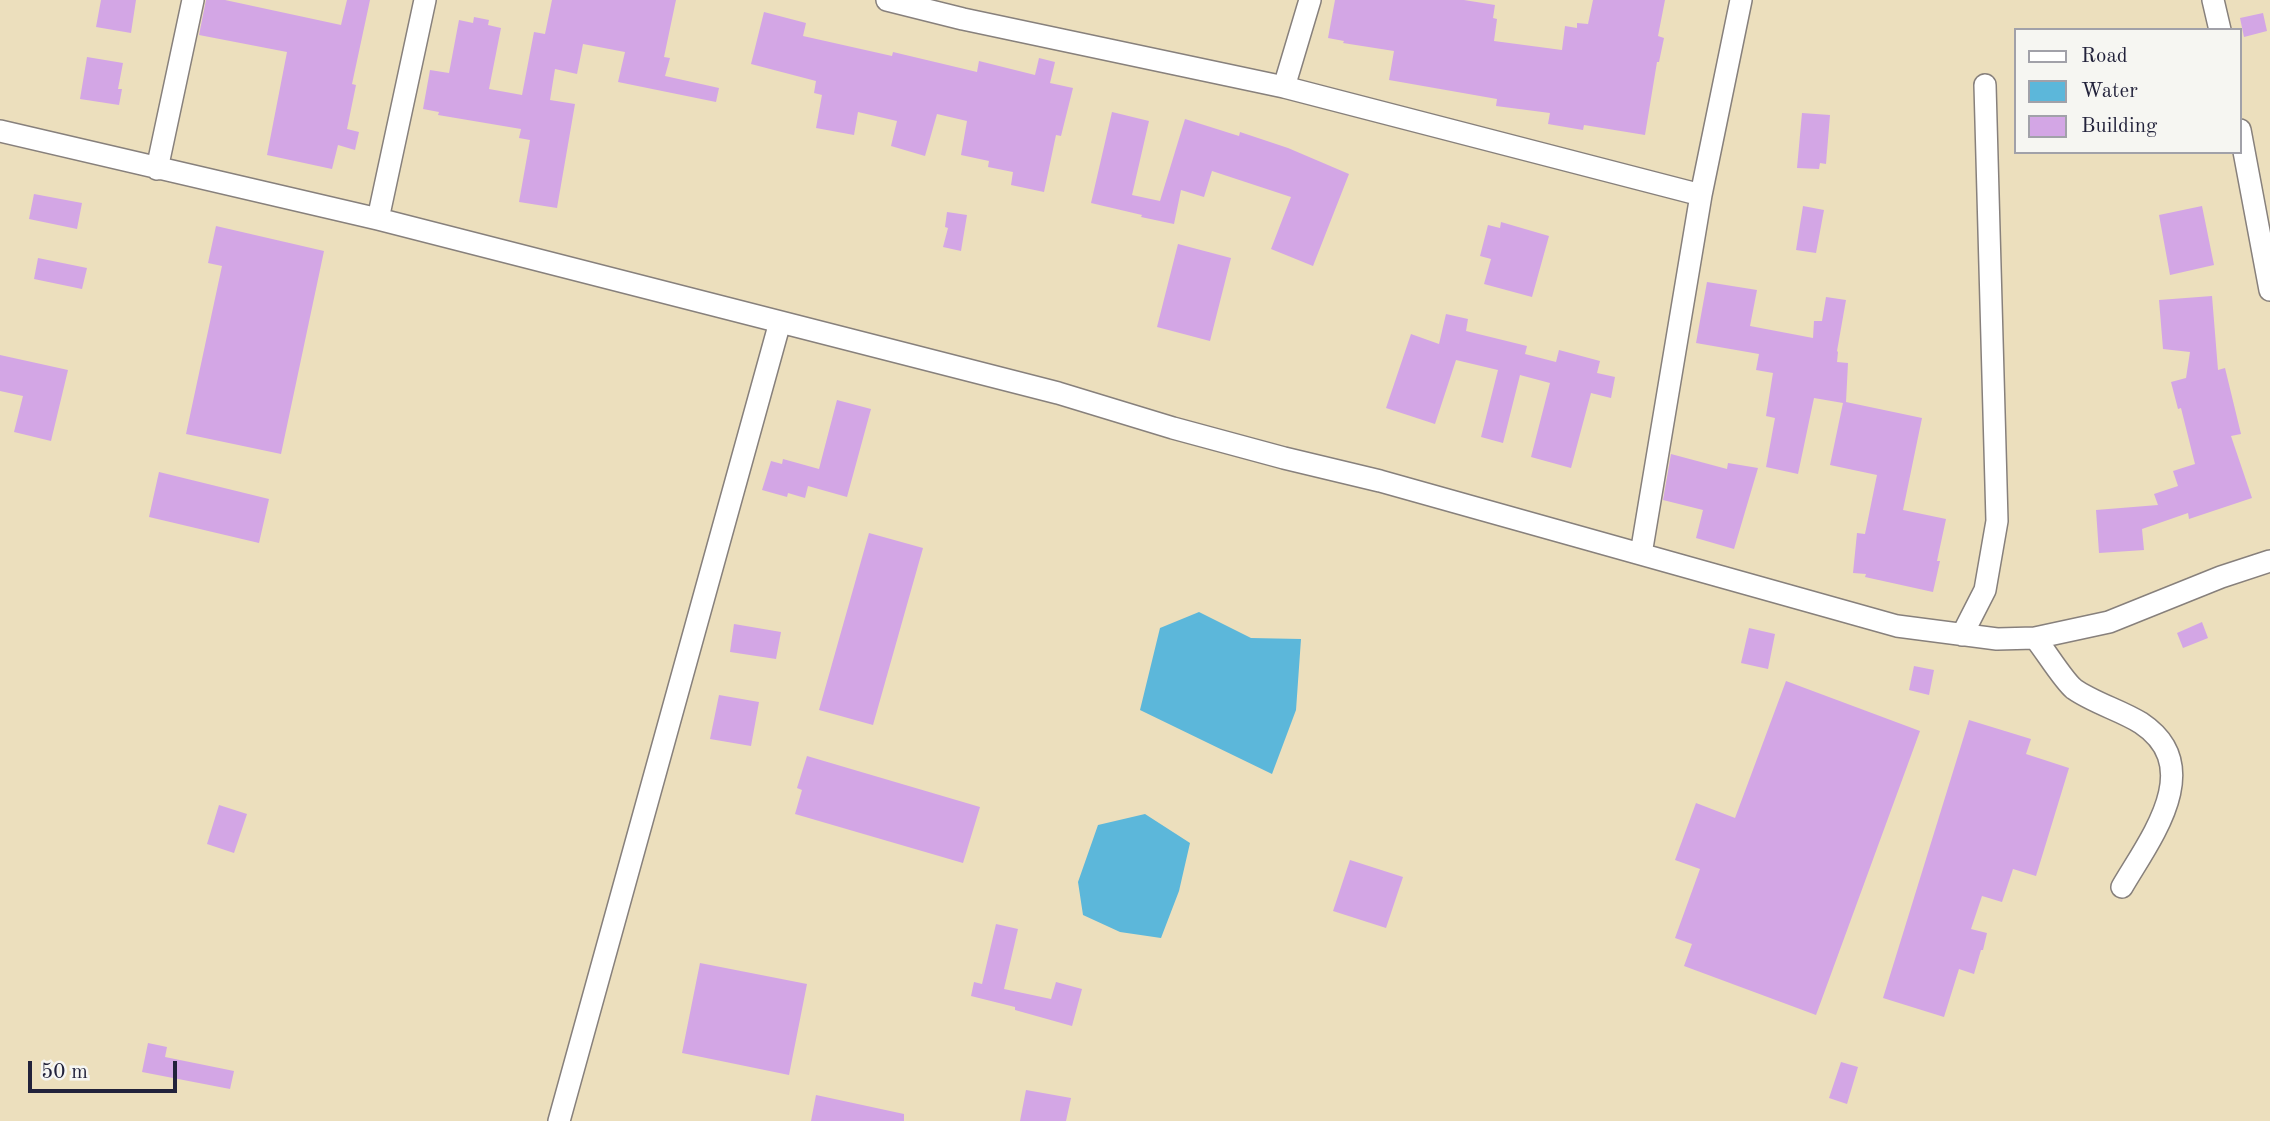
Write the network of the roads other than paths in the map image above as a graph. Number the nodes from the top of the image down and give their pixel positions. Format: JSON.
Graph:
{"nodes":[{"id":1,"x":193,"y":0,"type":"edge"},
{"id":2,"x":425,"y":0,"type":"edge"},
{"id":3,"x":887,"y":0,"type":"edge"},
{"id":4,"x":1310,"y":0,"type":"edge"},
{"id":5,"x":1741,"y":0,"type":"edge"},
{"id":6,"x":2213,"y":0,"type":"edge"},
{"id":7,"x":965,"y":10,"type":"edge"},
{"id":8,"x":2220,"y":28,"type":"edge"},
{"id":9,"x":1985,"y":85,"type":"dead end"},
{"id":10,"x":1284,"y":87,"type":"junction"},
{"id":11,"x":0,"y":131,"type":"edge"},
{"id":12,"x":2242,"y":141,"type":"edge"},
{"id":13,"x":157,"y":169,"type":"junction"},
{"id":14,"x":1701,"y":195,"type":"junction"},
{"id":15,"x":378,"y":219,"type":"junction"},
{"id":16,"x":2270,"y":290,"type":"edge"},
{"id":17,"x":780,"y":322,"type":"junction"},
{"id":18,"x":1641,"y":554,"type":"junction"},
{"id":19,"x":2270,"y":561,"type":"edge"},
{"id":20,"x":1962,"y":635,"type":"junction"},
{"id":21,"x":2035,"y":638,"type":"junction"},
{"id":22,"x":2122,"y":887,"type":"dead end"},
{"id":23,"x":559,"y":1121,"type":"edge"}],
"edges":[{"from":1,"to":13,"type":"street"},
{"from":2,"to":15,"type":"street"},
{"from":3,"to":7,"type":"street"},
{"from":4,"to":10,"type":"street"},
{"from":5,"to":14,"type":"street"},
{"from":6,"to":8,"type":"street"},
{"from":7,"to":10,"type":"street"},
{"from":9,"to":20,"type":"street"},
{"from":10,"to":14,"type":"street"},
{"from":11,"to":13,"type":"street"},
{"from":12,"to":16,"type":"street"},
{"from":13,"to":15,"type":"street"},
{"from":14,"to":18,"type":"street"},
{"from":15,"to":17,"type":"street"},
{"from":17,"to":18,"type":"street"},
{"from":17,"to":23,"type":"street"},
{"from":18,"to":20,"type":"street"},
{"from":19,"to":21,"type":"street"},
{"from":20,"to":21,"type":"street"},
{"from":21,"to":22,"type":"street"}]}
